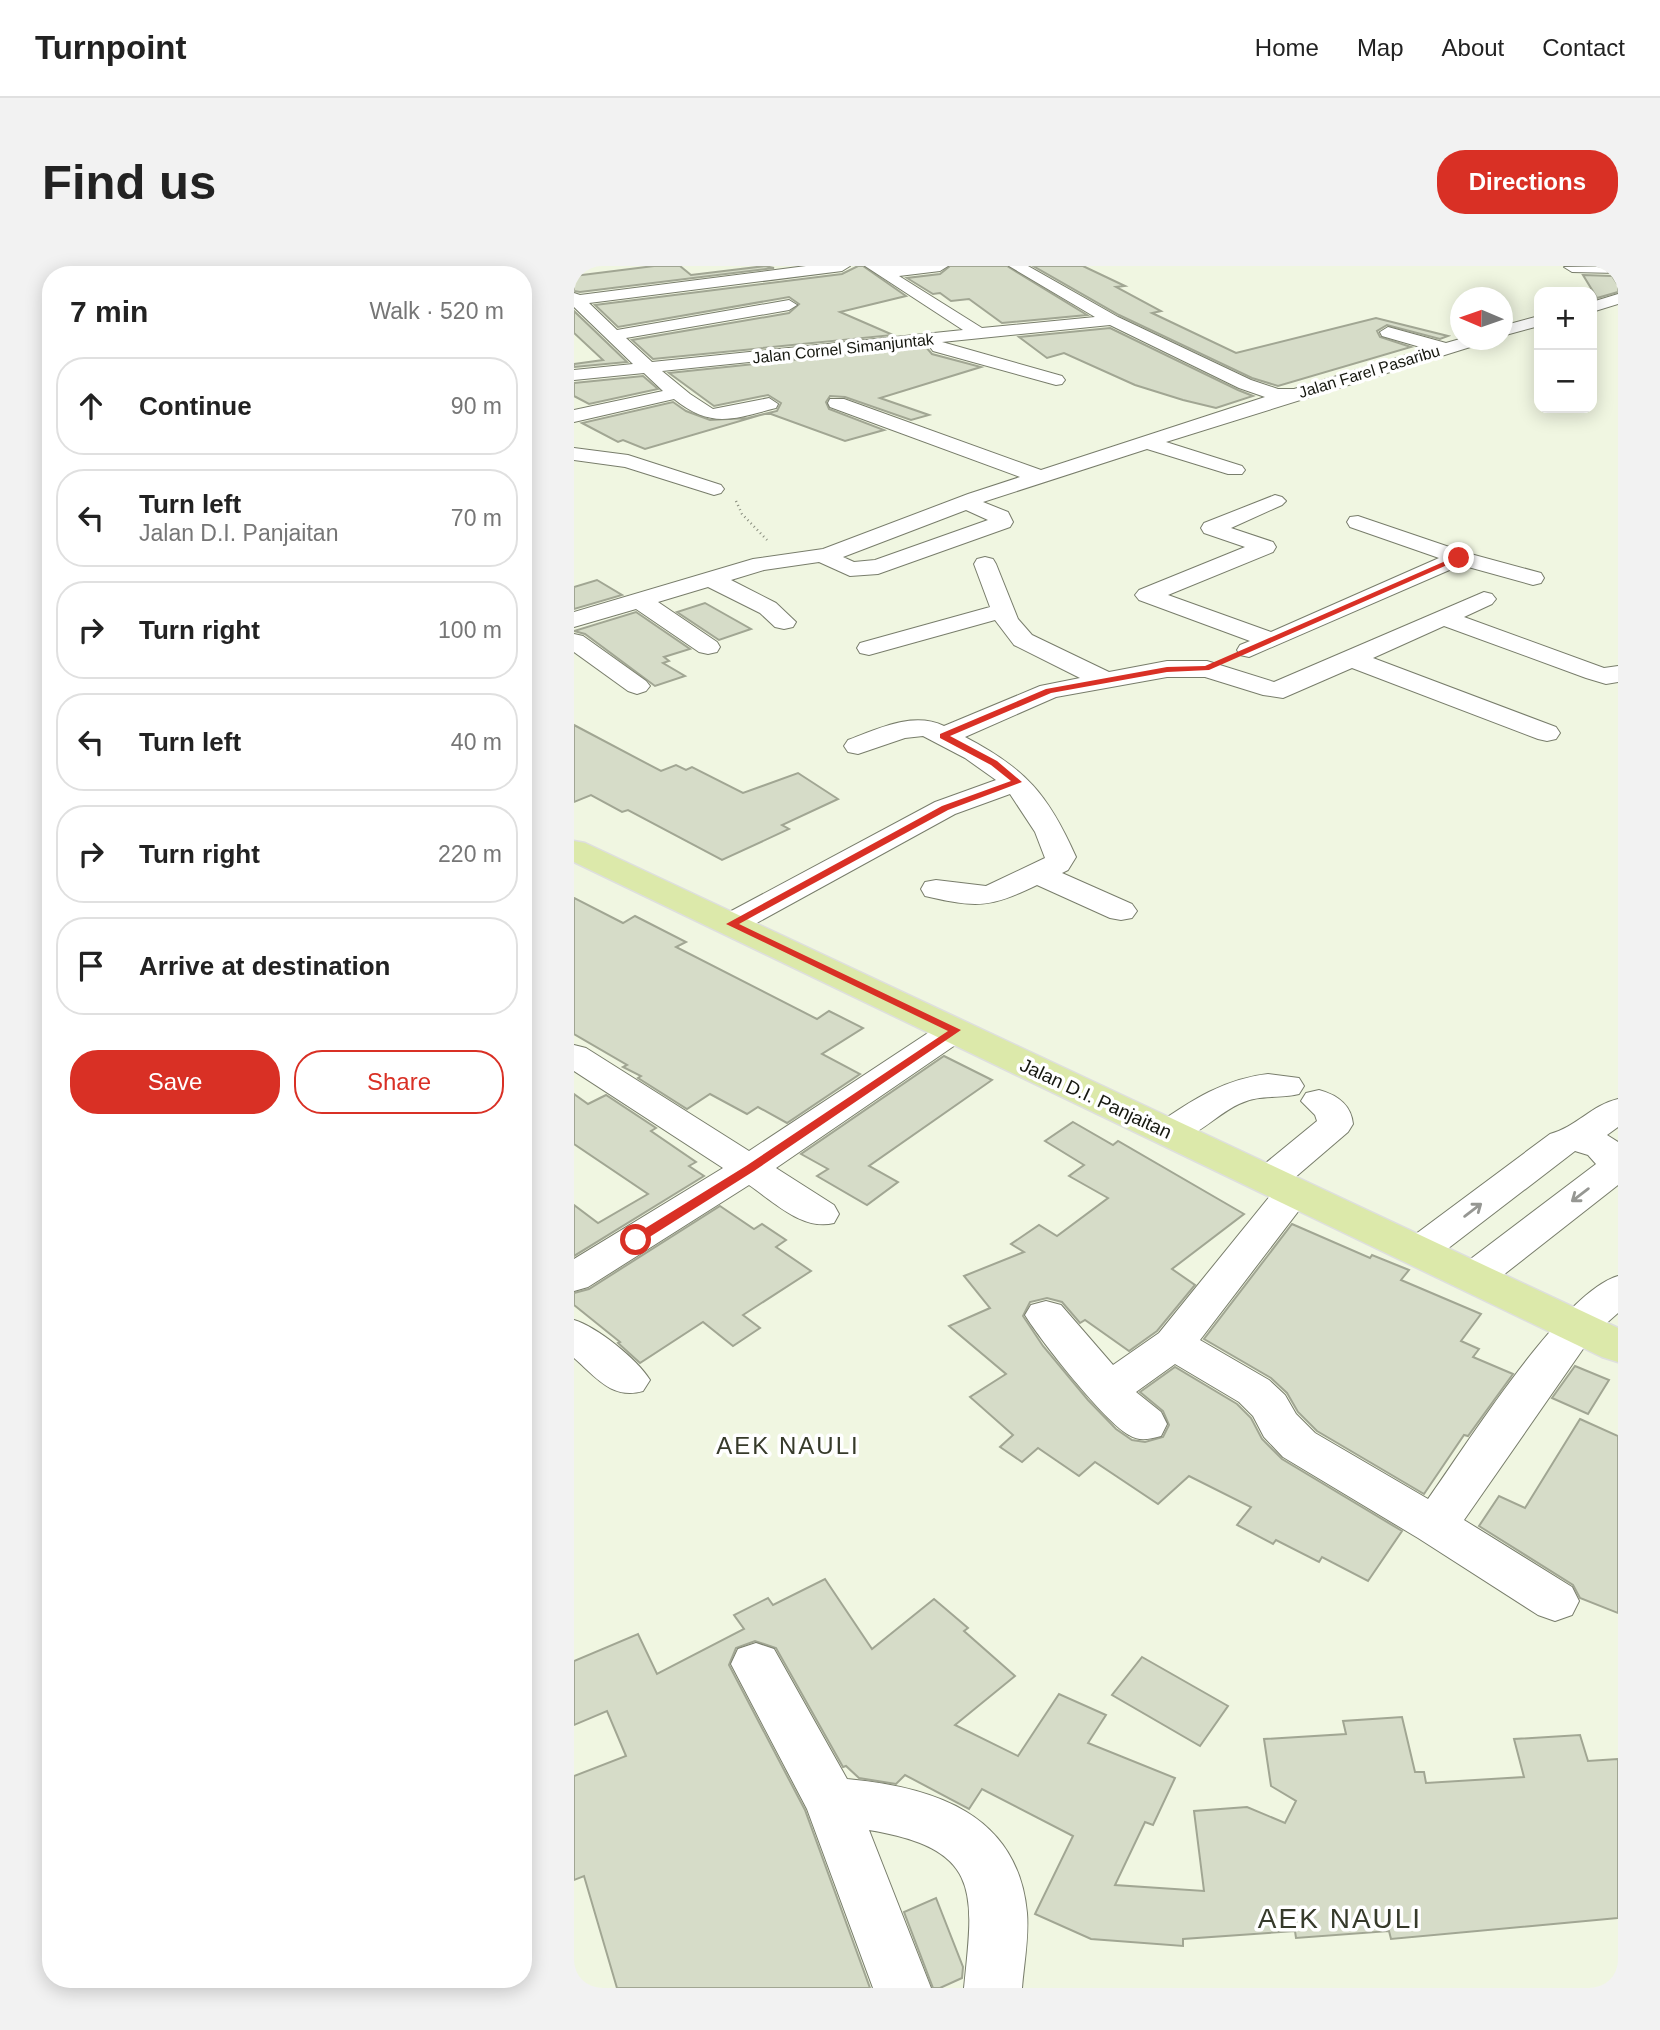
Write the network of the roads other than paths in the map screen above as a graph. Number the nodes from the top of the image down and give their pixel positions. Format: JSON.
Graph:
{"nodes":[{"id":1,"x":842,"y":266,"type":"edge"},
{"id":2,"x":940,"y":266,"type":"edge"},
{"id":3,"x":1017,"y":266,"type":"edge"},
{"id":4,"x":1572,"y":267,"type":"edge"},
{"id":5,"x":1618,"y":268,"type":"edge"},
{"id":6,"x":878,"y":269,"type":"edge"},
{"id":7,"x":575,"y":299,"type":"edge"},
{"id":8,"x":1618,"y":299,"type":"edge"},
{"id":9,"x":789,"y":305,"type":"dead end"},
{"id":10,"x":1597,"y":305,"type":"edge"},
{"id":11,"x":1112,"y":320,"type":"junction"},
{"id":12,"x":1534,"y":322,"type":"edge"},
{"id":13,"x":1513,"y":328,"type":"edge"},
{"id":14,"x":1388,"y":332,"type":"dead end"},
{"id":15,"x":979,"y":334,"type":"junction"},
{"id":16,"x":616,"y":335,"type":"junction"},
{"id":17,"x":914,"y":340,"type":"junction"},
{"id":18,"x":1450,"y":346,"type":"edge"},
{"id":19,"x":1444,"y":348,"type":"junction"},
{"id":20,"x":649,"y":368,"type":"junction"},
{"id":21,"x":574,"y":375,"type":"edge"},
{"id":22,"x":1056,"y":380,"type":"dead end"},
{"id":23,"x":677,"y":393,"type":"junction"},
{"id":24,"x":1291,"y":395,"type":"junction"},
{"id":25,"x":837,"y":403,"type":"dead end"},
{"id":26,"x":769,"y":404,"type":"dead end"},
{"id":27,"x":574,"y":416,"type":"edge"},
{"id":28,"x":946,"y":442,"type":"junction"},
{"id":29,"x":1146,"y":442,"type":"junction"},
{"id":30,"x":908,"y":449,"type":"dead end"},
{"id":31,"x":574,"y":454,"type":"edge"},
{"id":32,"x":1235,"y":470,"type":"dead end"},
{"id":33,"x":1038,"y":476,"type":"junction"},
{"id":34,"x":714,"y":489,"type":"road end"},
{"id":35,"x":1275,"y":501,"type":"dead end"},
{"id":36,"x":969,"y":502,"type":"junction"},
{"id":37,"x":1358,"y":522,"type":"dead end"},
{"id":38,"x":824,"y":556,"type":"junction"},
{"id":39,"x":1459,"y":558,"type":"junction"},
{"id":40,"x":985,"y":564,"type":"dead end"},
{"id":41,"x":1533,"y":578,"type":"dead end"},
{"id":42,"x":710,"y":579,"type":"junction"},
{"id":43,"x":1484,"y":599,"type":"dead end"},
{"id":44,"x":638,"y":600,"type":"junction"},
{"id":45,"x":1002,"y":611,"type":"junction"},
{"id":46,"x":1443,"y":618,"type":"junction"},
{"id":47,"x":574,"y":620,"type":"edge"},
{"id":48,"x":784,"y":622,"type":"dead end"},
{"id":49,"x":1271,"y":640,"type":"junction"},
{"id":50,"x":574,"y":642,"type":"edge"},
{"id":51,"x":708,"y":647,"type":"dead end"},
{"id":52,"x":869,"y":648,"type":"dead end"},
{"id":53,"x":1352,"y":659,"type":"junction"},
{"id":54,"x":1207,"y":669,"type":"junction"},
{"id":55,"x":1618,"y":674,"type":"edge"},
{"id":56,"x":1103,"y":679,"type":"junction"},
{"id":57,"x":637,"y":686,"type":"dead end"},
{"id":58,"x":1547,"y":733,"type":"dead end"},
{"id":59,"x":943,"y":736,"type":"junction"},
{"id":60,"x":858,"y":746,"type":"dead end"},
{"id":61,"x":1017,"y":782,"type":"junction"},
{"id":62,"x":580,"y":859,"type":"edge"},
{"id":63,"x":1038,"y":874,"type":"junction"},
{"id":64,"x":936,"y":889,"type":"dead end"},
{"id":65,"x":1121,"y":911,"type":"dead end"},
{"id":66,"x":731,"y":924,"type":"junction"},
{"id":67,"x":955,"y":1030,"type":"junction"},
{"id":68,"x":574,"y":1055,"type":"edge"},
{"id":69,"x":1286,"y":1086,"type":"dead end"},
{"id":70,"x":1320,"y":1101,"type":"dead end"},
{"id":71,"x":1618,"y":1110,"type":"edge"},
{"id":72,"x":1170,"y":1133,"type":"junction"},
{"id":73,"x":1579,"y":1138,"type":"junction"},
{"id":74,"x":750,"y":1168,"type":"junction"},
{"id":75,"x":1282,"y":1186,"type":"junction"},
{"id":76,"x":820,"y":1214,"type":"dead end"},
{"id":77,"x":1419,"y":1251,"type":"junction"},
{"id":78,"x":1474,"y":1277,"type":"junction"},
{"id":79,"x":574,"y":1278,"type":"edge"},
{"id":80,"x":1618,"y":1290,"type":"edge"},
{"id":81,"x":1046,"y":1315,"type":"dead end"},
{"id":82,"x":1577,"y":1326,"type":"junction"},
{"id":83,"x":574,"y":1335,"type":"edge"},
{"id":84,"x":1174,"y":1344,"type":"junction"},
{"id":85,"x":1618,"y":1346,"type":"edge"},
{"id":86,"x":628,"y":1380,"type":"dead end"},
{"id":87,"x":1108,"y":1390,"type":"junction"},
{"id":88,"x":1145,"y":1424,"type":"dead end"},
{"id":89,"x":1435,"y":1525,"type":"junction"},
{"id":90,"x":1555,"y":1601,"type":"dead end"},
{"id":91,"x":756,"y":1664,"type":"dead end"},
{"id":92,"x":831,"y":1802,"type":"junction"},
{"id":93,"x":902,"y":1988,"type":"edge"},
{"id":94,"x":993,"y":1988,"type":"edge"}],
"edges":[{"from":1,"to":7,"type":"street"},
{"from":2,"to":6,"type":"street"},
{"from":3,"to":11,"type":"street","name":"Jalan Farel Pasaribu"},
{"from":4,"to":5,"type":"street"},
{"from":6,"to":15,"type":"street"},
{"from":7,"to":16,"type":"street"},
{"from":8,"to":10,"type":"street"},
{"from":9,"to":16,"type":"street"},
{"from":11,"to":15,"type":"street","name":"Jalan Cornel Simanjuntak"},
{"from":11,"to":24,"type":"street","name":"Jalan Farel Pasaribu"},
{"from":12,"to":13,"type":"street"},
{"from":14,"to":19,"type":"street"},
{"from":15,"to":17,"type":"street","name":"Jalan Cornel Simanjuntak"},
{"from":16,"to":20,"type":"street"},
{"from":17,"to":20,"type":"street","name":"Jalan Cornel Simanjuntak"},
{"from":17,"to":22,"type":"street"},
{"from":18,"to":19,"type":"street","name":"Jalan Farel Pasaribu"},
{"from":19,"to":24,"type":"street","name":"Jalan Farel Pasaribu"},
{"from":20,"to":21,"type":"street","name":"Jalan Cornel Simanjuntak"},
{"from":20,"to":23,"type":"street"},
{"from":23,"to":26,"type":"street"},
{"from":23,"to":27,"type":"street"},
{"from":24,"to":29,"type":"street"},
{"from":25,"to":28,"type":"street"},
{"from":28,"to":30,"type":"street"},
{"from":28,"to":33,"type":"street"},
{"from":29,"to":32,"type":"street"},
{"from":29,"to":33,"type":"street"},
{"from":31,"to":34,"type":"street"},
{"from":33,"to":36,"type":"street"},
{"from":35,"to":49,"type":"street"},
{"from":36,"to":38,"type":"street"},
{"from":36,"to":38,"type":"street"},
{"from":37,"to":39,"type":"street"},
{"from":38,"to":42,"type":"street"},
{"from":39,"to":41,"type":"street"},
{"from":39,"to":49,"type":"street"},
{"from":40,"to":45,"type":"street"},
{"from":42,"to":44,"type":"street"},
{"from":42,"to":48,"type":"street"},
{"from":43,"to":46,"type":"street"},
{"from":44,"to":47,"type":"street"},
{"from":44,"to":51,"type":"street"},
{"from":45,"to":52,"type":"street"},
{"from":45,"to":56,"type":"street"},
{"from":46,"to":53,"type":"street"},
{"from":46,"to":55,"type":"street"},
{"from":49,"to":54,"type":"street"},
{"from":50,"to":57,"type":"street"},
{"from":53,"to":54,"type":"street"},
{"from":53,"to":58,"type":"street"},
{"from":54,"to":56,"type":"street"},
{"from":56,"to":59,"type":"street"},
{"from":59,"to":60,"type":"street"},
{"from":59,"to":61,"type":"street"},
{"from":61,"to":63,"type":"street"},
{"from":61,"to":66,"type":"street"},
{"from":62,"to":66,"type":"main road","name":"Jalan D.I. Panjaitan"},
{"from":63,"to":64,"type":"street"},
{"from":63,"to":65,"type":"street"},
{"from":66,"to":67,"type":"main road","name":"Jalan D.I. Panjaitan"},
{"from":67,"to":72,"type":"main road","name":"Jalan D.I. Panjaitan"},
{"from":67,"to":74,"type":"street"},
{"from":68,"to":74,"type":"street"},
{"from":69,"to":72,"type":"street"},
{"from":70,"to":75,"type":"street"},
{"from":71,"to":73,"type":"street"},
{"from":72,"to":75,"type":"main road","name":"Jalan D.I. Panjaitan"},
{"from":77,"to":73,"type":"street","one_way":true},
{"from":73,"to":78,"type":"street","one_way":true},
{"from":74,"to":76,"type":"street"},
{"from":74,"to":79,"type":"street"},
{"from":75,"to":77,"type":"main road","name":"Jalan D.I. Panjaitan"},
{"from":75,"to":84,"type":"street"},
{"from":77,"to":78,"type":"main road","name":"Jalan D.I. Panjaitan"},
{"from":78,"to":82,"type":"main road","name":"Jalan D.I. Panjaitan"},
{"from":80,"to":82,"type":"street"},
{"from":81,"to":87,"type":"street"},
{"from":82,"to":85,"type":"main road","name":"Jalan D.I. Panjaitan"},
{"from":82,"to":89,"type":"street"},
{"from":83,"to":86,"type":"street"},
{"from":84,"to":87,"type":"street"},
{"from":84,"to":89,"type":"street"},
{"from":87,"to":88,"type":"street"},
{"from":89,"to":90,"type":"street"},
{"from":91,"to":92,"type":"street"},
{"from":92,"to":93,"type":"street"},
{"from":92,"to":94,"type":"street"}]}
